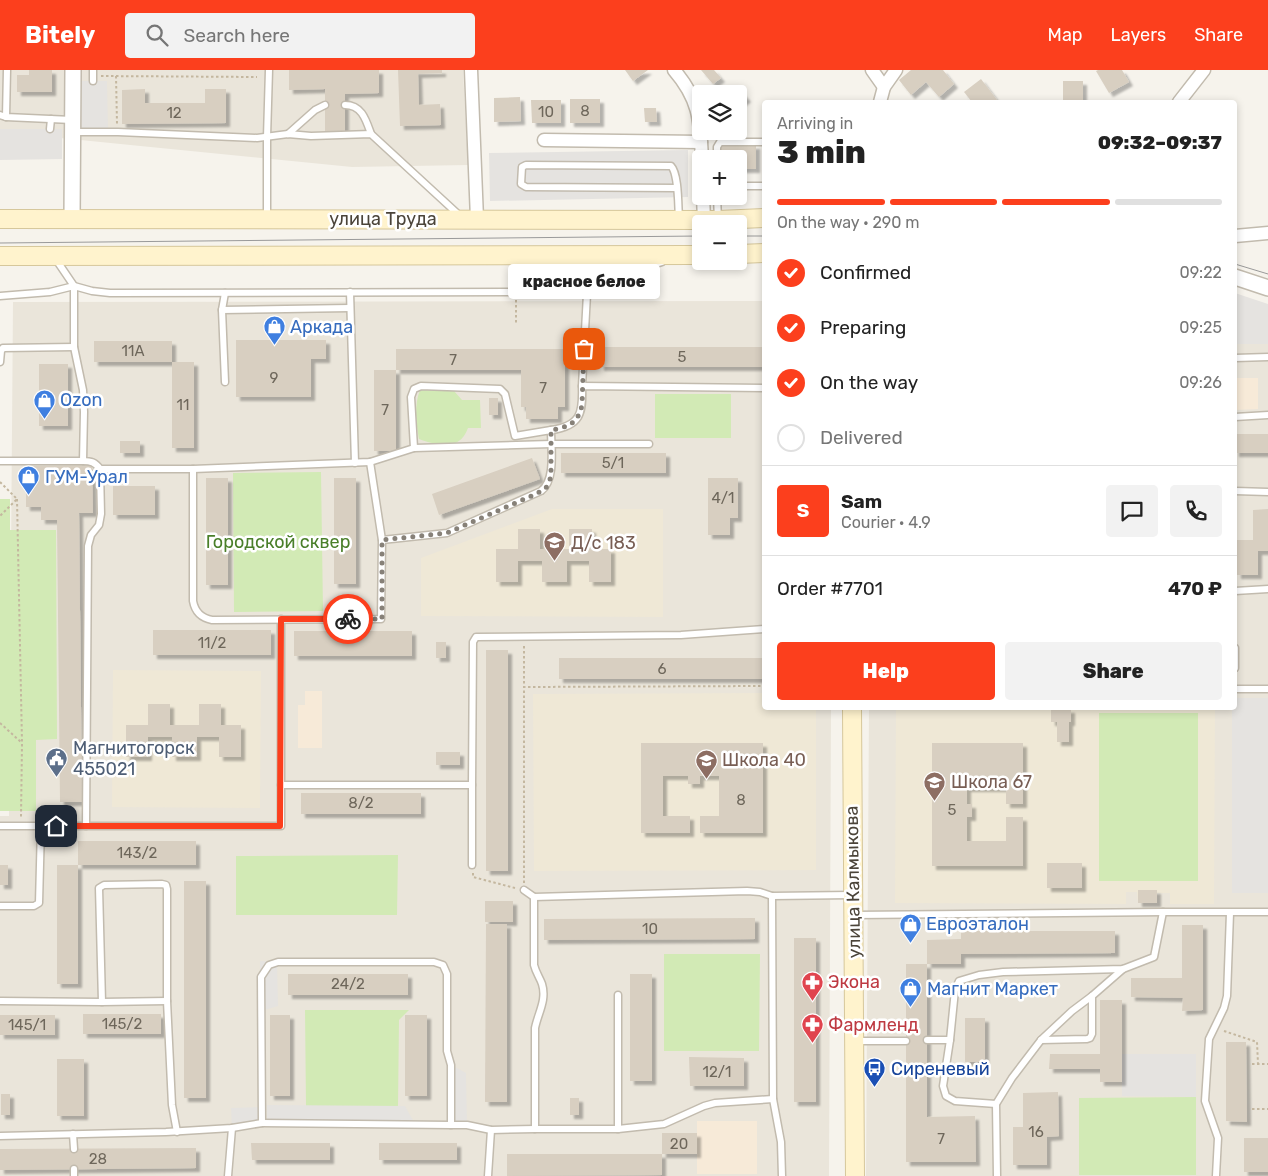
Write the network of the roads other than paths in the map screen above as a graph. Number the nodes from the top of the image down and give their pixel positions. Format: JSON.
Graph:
{"nodes":[{"id":1,"x":7,"y":70,"type":"edge"},
{"id":2,"x":73,"y":70,"type":"edge"},
{"id":3,"x":269,"y":70,"type":"edge"},
{"id":4,"x":471,"y":70,"type":"edge"},
{"id":5,"x":674,"y":70,"type":"edge"},
{"id":6,"x":872,"y":70,"type":"edge"},
{"id":7,"x":896,"y":70,"type":"edge"},
{"id":8,"x":1204,"y":70,"type":"edge"},
{"id":9,"x":884,"y":87,"type":"junction"},
{"id":10,"x":881,"y":100,"type":"edge"},
{"id":11,"x":1181,"y":100,"type":"edge"},
{"id":12,"x":325,"y":105,"type":"dead end"},
{"id":13,"x":345,"y":105,"type":"dead end"},
{"id":14,"x":3,"y":116,"type":"edge"},
{"id":15,"x":51,"y":119,"type":"junction"},
{"id":16,"x":72,"y":126,"type":"junction"},
{"id":17,"x":50,"y":129,"type":"dead end"},
{"id":18,"x":288,"y":134,"type":"junction"},
{"id":19,"x":370,"y":134,"type":"junction"},
{"id":20,"x":267,"y":137,"type":"junction"},
{"id":21,"x":544,"y":140,"type":"dead end"},
{"id":22,"x":701,"y":142,"type":"junction"},
{"id":23,"x":762,"y":142,"type":"edge"},
{"id":24,"x":701,"y":150,"type":"edge"},
{"id":25,"x":717,"y":150,"type":"edge"},
{"id":26,"x":747,"y":186,"type":"edge"},
{"id":27,"x":762,"y":186,"type":"edge"},
{"id":28,"x":676,"y":188,"type":"junction"},
{"id":29,"x":72,"y":218,"type":"junction"},
{"id":30,"x":762,"y":218,"type":"edge"},
{"id":31,"x":0,"y":219,"type":"edge"},
{"id":32,"x":267,"y":219,"type":"junction"},
{"id":33,"x":470,"y":219,"type":"junction"},
{"id":34,"x":747,"y":219,"type":"edge"},
{"id":35,"x":679,"y":220,"type":"junction"},
{"id":36,"x":692,"y":220,"type":"edge"},
{"id":37,"x":1268,"y":233,"type":"edge"},
{"id":38,"x":1237,"y":236,"type":"edge"},
{"id":39,"x":762,"y":253,"type":"edge"},
{"id":40,"x":747,"y":254,"type":"edge"},
{"id":41,"x":53,"y":255,"type":"junction"},
{"id":42,"x":679,"y":255,"type":"junction"},
{"id":43,"x":692,"y":255,"type":"edge"},
{"id":44,"x":0,"y":256,"type":"edge"},
{"id":45,"x":1237,"y":278,"type":"edge"},
{"id":46,"x":74,"y":286,"type":"junction"},
{"id":47,"x":1268,"y":288,"type":"edge"},
{"id":48,"x":350,"y":292,"type":"junction"},
{"id":49,"x":225,"y":293,"type":"junction"},
{"id":50,"x":586,"y":294,"type":"junction"},
{"id":51,"x":0,"y":296,"type":"edge"},
{"id":52,"x":350,"y":308,"type":"junction"},
{"id":53,"x":222,"y":310,"type":"junction"},
{"id":54,"x":74,"y":347,"type":"junction"},
{"id":55,"x":1268,"y":357,"type":"edge"},
{"id":56,"x":1237,"y":358,"type":"edge"},
{"id":57,"x":0,"y":362,"type":"edge"},
{"id":58,"x":226,"y":382,"type":"dead end"},
{"id":59,"x":582,"y":386,"type":"junction"},
{"id":60,"x":762,"y":388,"type":"edge"},
{"id":61,"x":1268,"y":415,"type":"edge"},
{"id":62,"x":1237,"y":417,"type":"edge"},
{"id":63,"x":551,"y":430,"type":"junction"},
{"id":64,"x":515,"y":436,"type":"junction"},
{"id":65,"x":551,"y":444,"type":"junction"},
{"id":66,"x":649,"y":444,"type":"dead end"},
{"id":67,"x":498,"y":445,"type":"junction"},
{"id":68,"x":414,"y":448,"type":"junction"},
{"id":69,"x":0,"y":461,"type":"edge"},
{"id":70,"x":83,"y":461,"type":"junction"},
{"id":71,"x":370,"y":462,"type":"junction"},
{"id":72,"x":355,"y":463,"type":"junction"},
{"id":73,"x":100,"y":469,"type":"junction"},
{"id":74,"x":192,"y":469,"type":"junction"},
{"id":75,"x":1237,"y":491,"type":"edge"},
{"id":76,"x":1268,"y":492,"type":"edge"},
{"id":77,"x":382,"y":540,"type":"junction"},
{"id":78,"x":1268,"y":589,"type":"edge"},
{"id":79,"x":1237,"y":591,"type":"edge"},
{"id":80,"x":281,"y":619,"type":"junction"},
{"id":81,"x":762,"y":629,"type":"edge"},
{"id":82,"x":1237,"y":689,"type":"edge"},
{"id":83,"x":1268,"y":689,"type":"edge"},
{"id":84,"x":852,"y":710,"type":"edge"},
{"id":85,"x":280,"y":785,"type":"junction"},
{"id":86,"x":472,"y":785,"type":"junction"},
{"id":87,"x":0,"y":826,"type":"edge"},
{"id":88,"x":41,"y":826,"type":"junction"},
{"id":89,"x":86,"y":826,"type":"junction"},
{"id":90,"x":472,"y":865,"type":"road end"},
{"id":91,"x":524,"y":890,"type":"road end"},
{"id":92,"x":852,"y":895,"type":"junction"},
{"id":93,"x":534,"y":896,"type":"junction"},
{"id":94,"x":772,"y":896,"type":"junction"},
{"id":95,"x":0,"y":906,"type":"edge"},
{"id":96,"x":1163,"y":912,"type":"junction"},
{"id":97,"x":1230,"y":912,"type":"junction"},
{"id":98,"x":1268,"y":912,"type":"edge"},
{"id":99,"x":853,"y":915,"type":"junction"},
{"id":100,"x":1123,"y":969,"type":"junction"},
{"id":101,"x":618,"y":996,"type":"dead end"},
{"id":102,"x":1092,"y":996,"type":"junction"},
{"id":103,"x":0,"y":1001,"type":"edge"},
{"id":104,"x":167,"y":1001,"type":"junction"},
{"id":105,"x":102,"y":1002,"type":"junction"},
{"id":106,"x":927,"y":1040,"type":"dead end"},
{"id":107,"x":950,"y":1040,"type":"junction"},
{"id":108,"x":1041,"y":1040,"type":"junction"},
{"id":109,"x":854,"y":1041,"type":"junction"},
{"id":110,"x":906,"y":1041,"type":"dead end"},
{"id":111,"x":773,"y":1099,"type":"junction"},
{"id":112,"x":996,"y":1104,"type":"junction"},
{"id":113,"x":262,"y":1122,"type":"junction"},
{"id":114,"x":451,"y":1125,"type":"junction"},
{"id":115,"x":232,"y":1128,"type":"junction"},
{"id":116,"x":535,"y":1129,"type":"junction"},
{"id":117,"x":618,"y":1129,"type":"junction"},
{"id":118,"x":491,"y":1130,"type":"junction"},
{"id":119,"x":176,"y":1132,"type":"junction"},
{"id":120,"x":73,"y":1134,"type":"junction"},
{"id":121,"x":0,"y":1136,"type":"edge"},
{"id":122,"x":74,"y":1148,"type":"dead end"},
{"id":123,"x":228,"y":1176,"type":"edge"},
{"id":124,"x":488,"y":1176,"type":"edge"},
{"id":125,"x":782,"y":1176,"type":"edge"},
{"id":126,"x":855,"y":1176,"type":"edge"},
{"id":127,"x":997,"y":1176,"type":"edge"},
{"id":128,"x":1216,"y":1176,"type":"edge"}],
"edges":[{"from":1,"to":14,"type":"lane"},
{"from":2,"to":16,"type":"street"},
{"from":3,"to":20,"type":"lane"},
{"from":4,"to":33,"type":"street"},
{"from":5,"to":22,"type":"street"},
{"from":6,"to":9,"type":"street"},
{"from":7,"to":9,"type":"street"},
{"from":8,"to":11,"type":"street"},
{"from":9,"to":10,"type":"street"},
{"from":12,"to":18,"type":"lane"},
{"from":13,"to":19,"type":"lane"},
{"from":14,"to":15,"type":"lane"},
{"from":15,"to":16,"type":"lane"},
{"from":15,"to":17,"type":"lane"},
{"from":16,"to":20,"type":"lane"},
{"from":16,"to":29,"type":"street"},
{"from":18,"to":19,"type":"lane"},
{"from":18,"to":20,"type":"lane"},
{"from":19,"to":33,"type":"lane"},
{"from":20,"to":32,"type":"lane"},
{"from":21,"to":22,"type":"street"},
{"from":22,"to":24,"type":"street"},
{"from":23,"to":25,"type":"lane"},
{"from":26,"to":27,"type":"lane"},
{"from":28,"to":28,"type":"lane"},
{"from":28,"to":35,"type":"lane"},
{"from":29,"to":31,"type":"main road","name":"улица Труда"},
{"from":29,"to":32,"type":"main road","name":"улица Труда"},
{"from":30,"to":34,"type":"main road","name":"улица Труда"},
{"from":32,"to":33,"type":"main road","name":"улица Труда"},
{"from":33,"to":35,"type":"main road","name":"улица Труда"},
{"from":35,"to":36,"type":"main road","name":"улица Труда"},
{"from":37,"to":38,"type":"street"},
{"from":39,"to":40,"type":"main road"},
{"from":41,"to":42,"type":"main road","name":"улица Труда"},
{"from":41,"to":44,"type":"main road","name":"улица Труда"},
{"from":41,"to":46,"type":"lane"},
{"from":42,"to":43,"type":"main road","name":"улица Труда"},
{"from":42,"to":50,"type":"lane"},
{"from":45,"to":47,"type":"street"},
{"from":46,"to":49,"type":"lane"},
{"from":46,"to":51,"type":"lane"},
{"from":46,"to":54,"type":"lane"},
{"from":48,"to":49,"type":"lane"},
{"from":48,"to":50,"type":"lane"},
{"from":48,"to":52,"type":"lane"},
{"from":49,"to":53,"type":"lane"},
{"from":50,"to":59,"type":"lane"},
{"from":52,"to":53,"type":"lane"},
{"from":52,"to":72,"type":"lane"},
{"from":53,"to":58,"type":"lane"},
{"from":54,"to":57,"type":"lane"},
{"from":54,"to":70,"type":"lane"},
{"from":55,"to":56,"type":"lane"},
{"from":59,"to":60,"type":"lane"},
{"from":59,"to":63,"type":"lane"},
{"from":61,"to":62,"type":"lane"},
{"from":63,"to":64,"type":"lane"},
{"from":63,"to":65,"type":"lane"},
{"from":64,"to":67,"type":"lane"},
{"from":64,"to":68,"type":"lane"},
{"from":65,"to":66,"type":"lane"},
{"from":65,"to":67,"type":"lane"},
{"from":65,"to":77,"type":"lane"},
{"from":67,"to":68,"type":"lane"},
{"from":68,"to":71,"type":"lane"},
{"from":69,"to":70,"type":"lane"},
{"from":70,"to":73,"type":"lane"},
{"from":71,"to":72,"type":"lane"},
{"from":71,"to":77,"type":"lane"},
{"from":72,"to":74,"type":"lane"},
{"from":73,"to":74,"type":"lane"},
{"from":73,"to":89,"type":"lane"},
{"from":74,"to":80,"type":"lane"},
{"from":75,"to":76,"type":"lane"},
{"from":77,"to":80,"type":"lane"},
{"from":78,"to":79,"type":"lane"},
{"from":80,"to":85,"type":"lane"},
{"from":81,"to":86,"type":"lane"},
{"from":82,"to":83,"type":"lane"},
{"from":84,"to":92,"type":"main road","name":"улица Калмыкова"},
{"from":85,"to":86,"type":"lane"},
{"from":85,"to":89,"type":"lane"},
{"from":86,"to":90,"type":"lane"},
{"from":87,"to":88,"type":"lane"},
{"from":88,"to":89,"type":"lane"},
{"from":88,"to":95,"type":"lane"},
{"from":91,"to":93,"type":"lane"},
{"from":92,"to":94,"type":"lane"},
{"from":92,"to":99,"type":"main road","name":"улица Калмыкова"},
{"from":93,"to":94,"type":"lane"},
{"from":93,"to":116,"type":"lane"},
{"from":94,"to":111,"type":"lane"},
{"from":96,"to":97,"type":"lane"},
{"from":96,"to":99,"type":"lane"},
{"from":96,"to":100,"type":"lane"},
{"from":97,"to":98,"type":"lane"},
{"from":97,"to":128,"type":"lane"},
{"from":99,"to":109,"type":"main road","name":"улица Калмыкова"},
{"from":100,"to":102,"type":"lane"},
{"from":100,"to":107,"type":"lane"},
{"from":101,"to":117,"type":"lane"},
{"from":102,"to":108,"type":"lane"},
{"from":102,"to":108,"type":"lane"},
{"from":103,"to":105,"type":"lane"},
{"from":104,"to":105,"type":"lane"},
{"from":104,"to":105,"type":"lane"},
{"from":104,"to":119,"type":"lane"},
{"from":106,"to":107,"type":"lane"},
{"from":107,"to":112,"type":"lane"},
{"from":108,"to":112,"type":"lane"},
{"from":109,"to":110,"type":"lane"},
{"from":109,"to":126,"type":"main road","name":"улица Калмыкова"},
{"from":111,"to":117,"type":"lane"},
{"from":111,"to":125,"type":"lane"},
{"from":112,"to":127,"type":"lane"},
{"from":113,"to":114,"type":"lane"},
{"from":113,"to":114,"type":"lane"},
{"from":113,"to":115,"type":"lane"},
{"from":114,"to":118,"type":"lane"},
{"from":115,"to":119,"type":"lane"},
{"from":115,"to":123,"type":"lane"},
{"from":116,"to":117,"type":"lane"},
{"from":116,"to":118,"type":"lane"},
{"from":118,"to":124,"type":"lane"},
{"from":119,"to":120,"type":"lane"},
{"from":120,"to":121,"type":"lane"},
{"from":120,"to":122,"type":"lane"}]}
